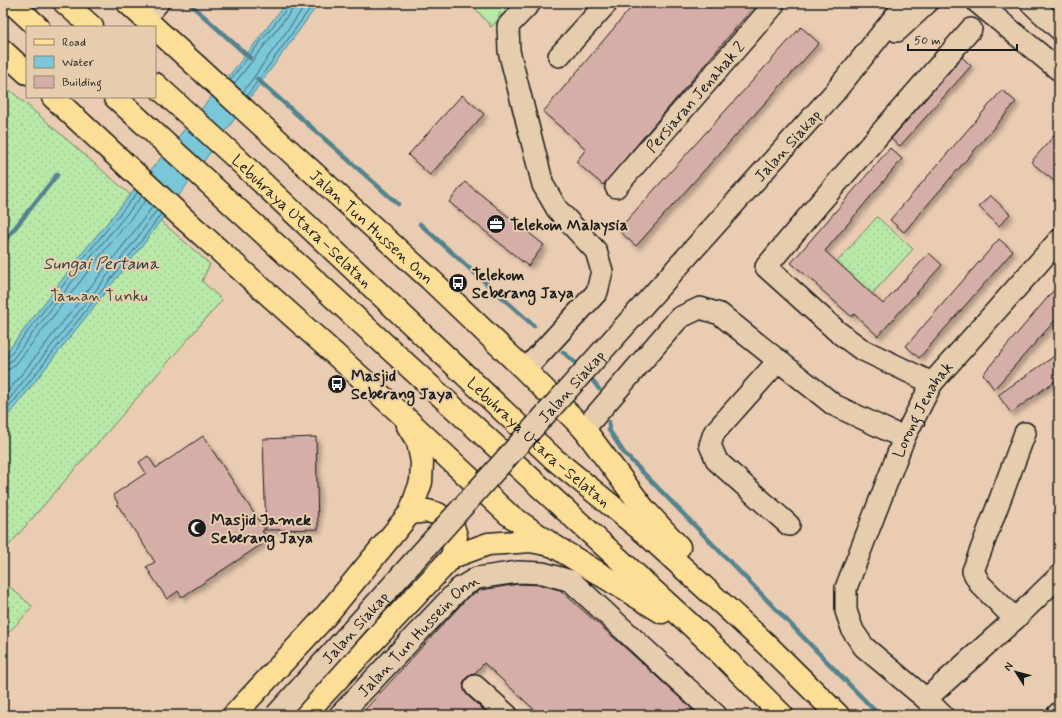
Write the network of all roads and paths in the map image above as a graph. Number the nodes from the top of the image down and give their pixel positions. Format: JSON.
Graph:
{"nodes":[{"id":1,"x":12,"y":3,"type":"edge"},
{"id":2,"x":65,"y":3,"type":"edge"},
{"id":3,"x":128,"y":3,"type":"edge"},
{"id":4,"x":530,"y":3,"type":"edge"},
{"id":5,"x":607,"y":3,"type":"edge"},
{"id":6,"x":906,"y":3,"type":"edge"},
{"id":7,"x":927,"y":3,"type":"edge"},
{"id":8,"x":978,"y":3,"type":"edge"},
{"id":9,"x":1031,"y":3,"type":"edge"},
{"id":10,"x":771,"y":4,"type":"edge"},
{"id":11,"x":153,"y":19,"type":"edge"},
{"id":12,"x":37,"y":26,"type":"edge"},
{"id":13,"x":91,"y":26,"type":"edge"},
{"id":14,"x":971,"y":29,"type":"dead end"},
{"id":15,"x":1059,"y":29,"type":"edge"},
{"id":16,"x":3,"y":51,"type":"edge"},
{"id":17,"x":559,"y":56,"type":"dead end"},
{"id":18,"x":1059,"y":70,"type":"edge"},
{"id":19,"x":26,"y":72,"type":"edge"},
{"id":20,"x":159,"y":87,"type":"edge"},
{"id":21,"x":834,"y":93,"type":"junction"},
{"id":22,"x":54,"y":98,"type":"edge"},
{"id":23,"x":116,"y":98,"type":"edge"},
{"id":24,"x":616,"y":187,"type":"dead end"},
{"id":25,"x":1059,"y":240,"type":"edge"},
{"id":26,"x":778,"y":360,"type":"junction"},
{"id":27,"x":525,"y":370,"type":"junction"},
{"id":28,"x":932,"y":384,"type":"junction"},
{"id":29,"x":397,"y":410,"type":"junction"},
{"id":30,"x":584,"y":429,"type":"junction"},
{"id":31,"x":1025,"y":433,"type":"dead end"},
{"id":32,"x":904,"y":438,"type":"junction"},
{"id":33,"x":410,"y":513,"type":"junction"},
{"id":34,"x":789,"y":525,"type":"dead end"},
{"id":35,"x":554,"y":546,"type":"junction"},
{"id":36,"x":452,"y":558,"type":"junction"},
{"id":37,"x":1059,"y":576,"type":"edge"},
{"id":38,"x":1015,"y":618,"type":"junction"},
{"id":39,"x":706,"y":639,"type":"junction"},
{"id":40,"x":765,"y":643,"type":"junction"},
{"id":41,"x":476,"y":686,"type":"dead end"},
{"id":42,"x":926,"y":699,"type":"junction"},
{"id":43,"x":710,"y":713,"type":"edge"},
{"id":44,"x":234,"y":715,"type":"edge"},
{"id":45,"x":276,"y":715,"type":"edge"},
{"id":46,"x":304,"y":715,"type":"edge"},
{"id":47,"x":340,"y":715,"type":"edge"},
{"id":48,"x":507,"y":715,"type":"edge"},
{"id":49,"x":782,"y":715,"type":"edge"},
{"id":50,"x":838,"y":715,"type":"edge"},
{"id":51,"x":942,"y":715,"type":"edge"}],
"edges":[{"from":1,"to":12,"type":"main road"},
{"from":2,"to":13,"type":"main road"},
{"from":3,"to":11,"type":"main road","name":"Jalan Tun Hussen Onn"},
{"from":4,"to":27,"type":"street"},
{"from":5,"to":17,"type":"street"},
{"from":6,"to":21,"type":"street"},
{"from":7,"to":21,"type":"street"},
{"from":8,"to":18,"type":"street"},
{"from":9,"to":15,"type":"street"},
{"from":10,"to":24,"type":"street","name":"Persiaran Jenahak 2"},
{"from":11,"to":27,"type":"main road","name":"Jalan Tun Hussen Onn"},
{"from":14,"to":28,"type":"street"},
{"from":16,"to":19,"type":"main road"},
{"from":20,"to":40,"type":"main road","name":"Lebuhraya Utara–Selatan"},
{"from":21,"to":45,"type":"street","name":"Jalan Siakap","bridge":true},
{"from":22,"to":29,"type":"main road"},
{"from":23,"to":39,"type":"main road","name":"Lebuhraya Utara–Selatan"},
{"from":25,"to":28,"type":"street","name":"Lorong Jenahak"},
{"from":26,"to":30,"type":"street"},
{"from":26,"to":32,"type":"street"},
{"from":26,"to":34,"type":"street"},
{"from":27,"to":30,"type":"main road","name":"Jalan Tun Hussen Onn"},
{"from":28,"to":32,"type":"street","name":"Lorong Jenahak"},
{"from":29,"to":33,"type":"main road"},
{"from":29,"to":35,"type":"main road"},
{"from":30,"to":40,"type":"main road","name":"Jalan Tun Hussen Onn"},
{"from":31,"to":38,"type":"street"},
{"from":32,"to":42,"type":"street","name":"Lorong Jenahak"},
{"from":33,"to":36,"type":"main road"},
{"from":33,"to":44,"type":"main road"},
{"from":35,"to":36,"type":"main road"},
{"from":35,"to":39,"type":"main road"},
{"from":36,"to":46,"type":"main road"},
{"from":37,"to":38,"type":"street"},
{"from":38,"to":42,"type":"street"},
{"from":39,"to":49,"type":"main road","name":"Lebuhraya Utara–Selatan"},
{"from":40,"to":50,"type":"main road","name":"Lebuhraya Utara–Selatan"},
{"from":41,"to":48,"type":"street"},
{"from":42,"to":51,"type":"street","name":"Lorong Jenahak"},
{"from":43,"to":47,"type":"street","name":"Jalan Tun Hussein Onn"}]}
